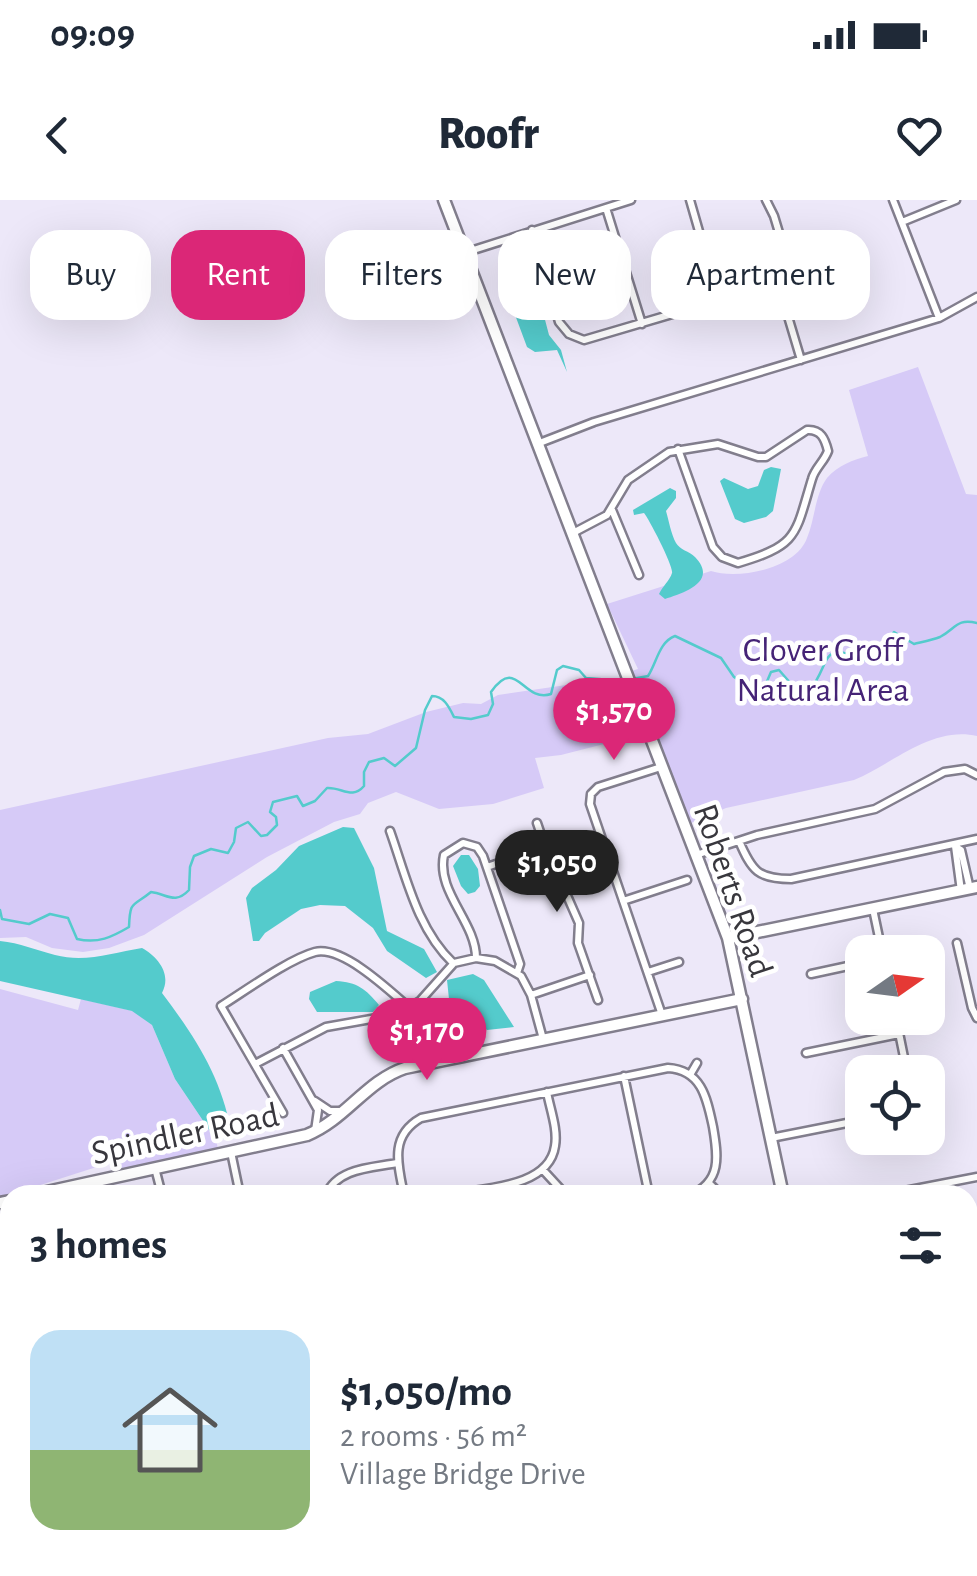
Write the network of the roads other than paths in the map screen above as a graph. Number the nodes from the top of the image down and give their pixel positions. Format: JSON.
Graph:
{"nodes":[{"id":1,"x":447,"y":200,"type":"edge"},
{"id":2,"x":631,"y":200,"type":"edge"},
{"id":3,"x":690,"y":200,"type":"edge"},
{"id":4,"x":893,"y":200,"type":"edge"},
{"id":5,"x":956,"y":200,"type":"edge"},
{"id":6,"x":768,"y":201,"type":"edge"},
{"id":7,"x":606,"y":208,"type":"junction"},
{"id":8,"x":902,"y":222,"type":"junction"},
{"id":9,"x":456,"y":230,"type":"edge"},
{"id":10,"x":458,"y":230,"type":"edge"},
{"id":11,"x":532,"y":230,"type":"edge"},
{"id":12,"x":699,"y":230,"type":"edge"},
{"id":13,"x":777,"y":230,"type":"edge"},
{"id":14,"x":478,"y":282,"type":"edge"},
{"id":15,"x":977,"y":297,"type":"edge"},
{"id":16,"x":939,"y":318,"type":"junction"},
{"id":17,"x":560,"y":320,"type":"edge"},
{"id":18,"x":655,"y":320,"type":"edge"},
{"id":19,"x":789,"y":320,"type":"edge"},
{"id":20,"x":642,"y":324,"type":"junction"},
{"id":21,"x":800,"y":360,"type":"junction"},
{"id":22,"x":536,"y":444,"type":"junction"},
{"id":23,"x":678,"y":449,"type":"junction"},
{"id":24,"x":612,"y":510,"type":"junction"},
{"id":25,"x":570,"y":534,"type":"junction"},
{"id":26,"x":640,"y":574,"type":"dead end"},
{"id":27,"x":662,"y":767,"type":"junction"},
{"id":28,"x":977,"y":775,"type":"edge"},
{"id":29,"x":537,"y":823,"type":"dead end"},
{"id":30,"x":390,"y":830,"type":"dead end"},
{"id":31,"x":977,"y":840,"type":"edge"},
{"id":32,"x":740,"y":841,"type":"junction"},
{"id":33,"x":955,"y":846,"type":"junction"},
{"id":34,"x":546,"y":847,"type":"junction"},
{"id":35,"x":696,"y":855,"type":"junction"},
{"id":36,"x":487,"y":867,"type":"junction"},
{"id":37,"x":688,"y":880,"type":"dead end"},
{"id":38,"x":969,"y":889,"type":"edge"},
{"id":39,"x":623,"y":901,"type":"junction"},
{"id":40,"x":873,"y":908,"type":"junction"},
{"id":41,"x":879,"y":935,"type":"edge"},
{"id":42,"x":728,"y":938,"type":"junction"},
{"id":43,"x":958,"y":943,"type":"dead end"},
{"id":44,"x":476,"y":958,"type":"junction"},
{"id":45,"x":679,"y":962,"type":"dead end"},
{"id":46,"x":454,"y":964,"type":"junction"},
{"id":47,"x":845,"y":967,"type":"edge"},
{"id":48,"x":648,"y":972,"type":"junction"},
{"id":49,"x":517,"y":973,"type":"junction"},
{"id":50,"x":811,"y":974,"type":"dead end"},
{"id":51,"x":590,"y":975,"type":"junction"},
{"id":52,"x":531,"y":996,"type":"junction"},
{"id":53,"x":742,"y":999,"type":"junction"},
{"id":54,"x":598,"y":1000,"type":"dead end"},
{"id":55,"x":407,"y":1009,"type":"junction"},
{"id":56,"x":662,"y":1015,"type":"junction"},
{"id":57,"x":977,"y":1018,"type":"edge"},
{"id":58,"x":435,"y":1030,"type":"dead end"},
{"id":59,"x":894,"y":1035,"type":"edge"},
{"id":60,"x":543,"y":1039,"type":"junction"},
{"id":61,"x":283,"y":1048,"type":"junction"},
{"id":62,"x":806,"y":1053,"type":"dead end"},
{"id":63,"x":697,"y":1063,"type":"dead end"},
{"id":64,"x":255,"y":1064,"type":"junction"},
{"id":65,"x":690,"y":1074,"type":"junction"},
{"id":66,"x":624,"y":1076,"type":"junction"},
{"id":67,"x":547,"y":1092,"type":"junction"},
{"id":68,"x":314,"y":1100,"type":"junction"},
{"id":69,"x":346,"y":1110,"type":"junction"},
{"id":70,"x":283,"y":1113,"type":"dead end"},
{"id":71,"x":845,"y":1123,"type":"edge"},
{"id":72,"x":314,"y":1132,"type":"junction"},
{"id":73,"x":771,"y":1138,"type":"junction"},
{"id":74,"x":231,"y":1151,"type":"junction"},
{"id":75,"x":398,"y":1162,"type":"junction"},
{"id":76,"x":155,"y":1167,"type":"junction"},
{"id":77,"x":543,"y":1170,"type":"junction"},
{"id":78,"x":977,"y":1177,"type":"edge"},
{"id":79,"x":709,"y":1183,"type":"joint"},
{"id":80,"x":77,"y":1185,"type":"edge"},
{"id":81,"x":160,"y":1185,"type":"edge"},
{"id":82,"x":238,"y":1185,"type":"edge"},
{"id":83,"x":331,"y":1185,"type":"edge"},
{"id":84,"x":402,"y":1185,"type":"edge"},
{"id":85,"x":499,"y":1185,"type":"edge"},
{"id":86,"x":557,"y":1185,"type":"edge"},
{"id":87,"x":647,"y":1185,"type":"edge"},
{"id":88,"x":706,"y":1185,"type":"edge"},
{"id":89,"x":781,"y":1185,"type":"edge"},
{"id":90,"x":947,"y":1185,"type":"edge"}],
"edges":[{"from":1,"to":9,"type":"main road","name":"Roberts Road"},
{"from":1,"to":10,"type":"main road","name":"Roberts Road"},
{"from":2,"to":7,"type":"street"},
{"from":3,"to":12,"type":"street"},
{"from":4,"to":8,"type":"street"},
{"from":5,"to":8,"type":"street"},
{"from":6,"to":13,"type":"street"},
{"from":7,"to":11,"type":"street"},
{"from":7,"to":20,"type":"street"},
{"from":8,"to":16,"type":"street"},
{"from":14,"to":22,"type":"main road","name":"Roberts Road"},
{"from":15,"to":16,"type":"street"},
{"from":16,"to":21,"type":"street"},
{"from":17,"to":20,"type":"street"},
{"from":18,"to":20,"type":"street"},
{"from":19,"to":21,"type":"street"},
{"from":21,"to":22,"type":"street"},
{"from":22,"to":25,"type":"main road","name":"Roberts Road"},
{"from":23,"to":23,"type":"street"},
{"from":23,"to":24,"type":"street"},
{"from":24,"to":25,"type":"street"},
{"from":24,"to":26,"type":"street"},
{"from":25,"to":27,"type":"main road","name":"Roberts Road"},
{"from":27,"to":35,"type":"main road","name":"Roberts Road"},
{"from":27,"to":39,"type":"street"},
{"from":28,"to":32,"type":"street"},
{"from":29,"to":34,"type":"street"},
{"from":30,"to":46,"type":"street"},
{"from":31,"to":33,"type":"street"},
{"from":32,"to":33,"type":"street"},
{"from":32,"to":35,"type":"street"},
{"from":33,"to":38,"type":"street"},
{"from":34,"to":36,"type":"street"},
{"from":34,"to":51,"type":"street"},
{"from":35,"to":42,"type":"main road","name":"Roberts Road"},
{"from":36,"to":44,"type":"street"},
{"from":36,"to":49,"type":"street"},
{"from":37,"to":39,"type":"street"},
{"from":38,"to":40,"type":"main road"},
{"from":39,"to":48,"type":"street"},
{"from":40,"to":41,"type":"street"},
{"from":40,"to":42,"type":"main road"},
{"from":42,"to":53,"type":"main road","name":"Roberts Road"},
{"from":43,"to":57,"type":"street"},
{"from":44,"to":46,"type":"street"},
{"from":44,"to":49,"type":"street"},
{"from":45,"to":48,"type":"street"},
{"from":46,"to":55,"type":"street"},
{"from":47,"to":50,"type":"street"},
{"from":48,"to":56,"type":"street"},
{"from":49,"to":52,"type":"street"},
{"from":51,"to":52,"type":"street"},
{"from":51,"to":54,"type":"street"},
{"from":52,"to":60,"type":"street"},
{"from":53,"to":56,"type":"main road","name":"Spindler Road"},
{"from":53,"to":73,"type":"main road","name":"Roberts Road"},
{"from":55,"to":58,"type":"street"},
{"from":55,"to":61,"type":"street"},
{"from":55,"to":64,"type":"street"},
{"from":56,"to":60,"type":"main road","name":"Spindler Road"},
{"from":59,"to":62,"type":"street"},
{"from":60,"to":69,"type":"main road","name":"Spindler Road"},
{"from":61,"to":64,"type":"street"},
{"from":61,"to":68,"type":"street"},
{"from":63,"to":65,"type":"street"},
{"from":64,"to":70,"type":"street"},
{"from":65,"to":66,"type":"street"},
{"from":65,"to":79,"type":"street"},
{"from":66,"to":67,"type":"street"},
{"from":66,"to":87,"type":"street"},
{"from":67,"to":75,"type":"street"},
{"from":67,"to":77,"type":"street"},
{"from":68,"to":69,"type":"street"},
{"from":68,"to":72,"type":"street"},
{"from":69,"to":72,"type":"main road","name":"Spindler Road"},
{"from":71,"to":73,"type":"street"},
{"from":72,"to":74,"type":"main road","name":"Spindler Road"},
{"from":73,"to":89,"type":"main road","name":"Roberts Road"},
{"from":74,"to":76,"type":"main road","name":"Spindler Road"},
{"from":74,"to":82,"type":"street"},
{"from":75,"to":83,"type":"street"},
{"from":75,"to":84,"type":"street"},
{"from":76,"to":80,"type":"main road","name":"Spindler Road"},
{"from":76,"to":81,"type":"street"},
{"from":77,"to":85,"type":"street"},
{"from":77,"to":86,"type":"street"},
{"from":78,"to":90,"type":"street"},
{"from":79,"to":88,"type":"street"}]}
